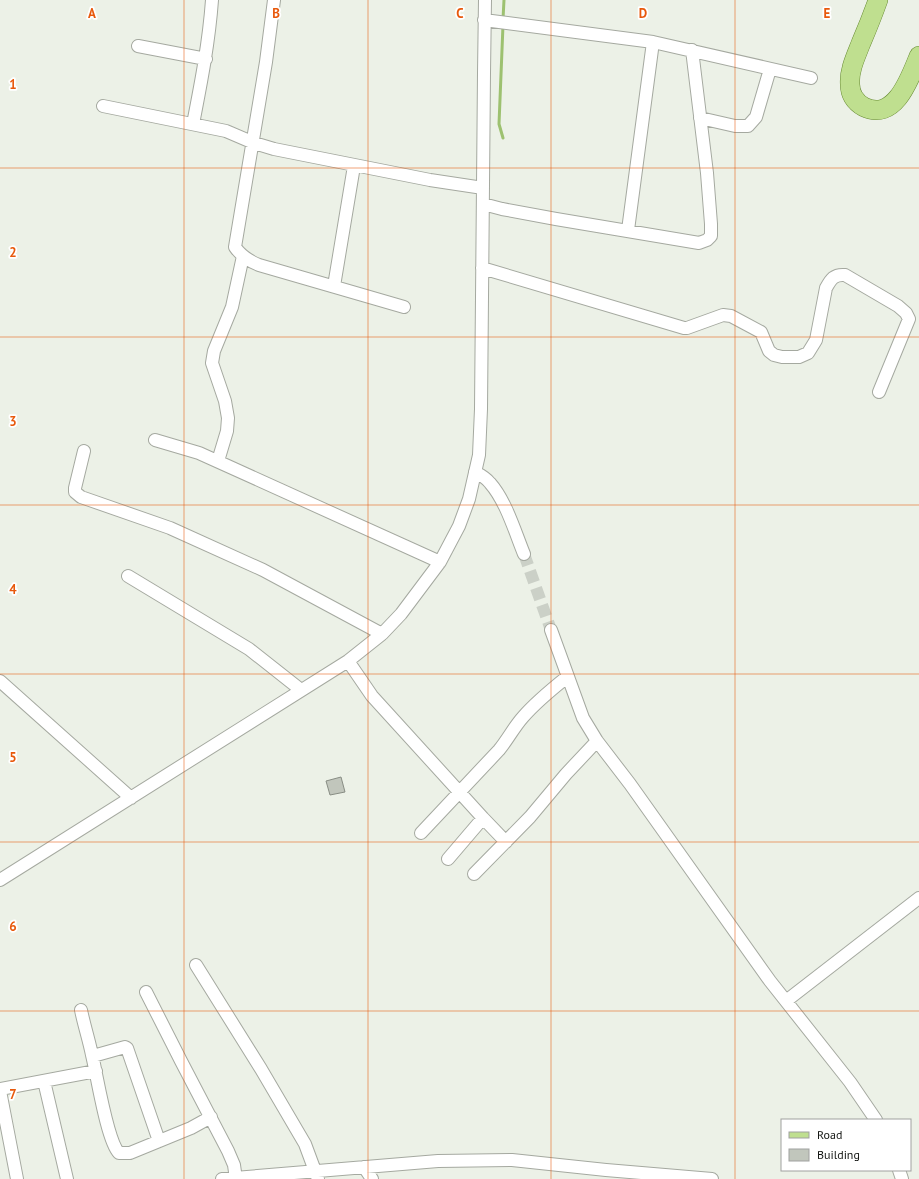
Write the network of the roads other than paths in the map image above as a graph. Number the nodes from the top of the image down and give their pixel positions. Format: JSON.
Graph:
{"nodes":[{"id":1,"x":212,"y":0,"type":"edge"},
{"id":2,"x":274,"y":0,"type":"edge"},
{"id":3,"x":485,"y":0,"type":"edge"},
{"id":4,"x":878,"y":0,"type":"edge"},
{"id":5,"x":484,"y":20,"type":"junction"},
{"id":6,"x":653,"y":42,"type":"junction"},
{"id":7,"x":138,"y":46,"type":"dead end"},
{"id":8,"x":692,"y":50,"type":"junction"},
{"id":9,"x":919,"y":56,"type":"edge"},
{"id":10,"x":206,"y":59,"type":"junction"},
{"id":11,"x":770,"y":70,"type":"junction"},
{"id":12,"x":811,"y":78,"type":"dead end"},
{"id":13,"x":103,"y":106,"type":"dead end"},
{"id":14,"x":700,"y":118,"type":"junction"},
{"id":15,"x":193,"y":124,"type":"junction"},
{"id":16,"x":254,"y":143,"type":"junction"},
{"id":17,"x":354,"y":166,"type":"junction"},
{"id":18,"x":483,"y":188,"type":"junction"},
{"id":19,"x":483,"y":204,"type":"junction"},
{"id":20,"x":628,"y":230,"type":"junction"},
{"id":21,"x":243,"y":256,"type":"junction"},
{"id":22,"x":482,"y":268,"type":"junction"},
{"id":23,"x":334,"y":286,"type":"junction"},
{"id":24,"x":404,"y":307,"type":"dead end"},
{"id":25,"x":879,"y":392,"type":"dead end"},
{"id":26,"x":155,"y":440,"type":"dead end"},
{"id":27,"x":84,"y":450,"type":"dead end"},
{"id":28,"x":218,"y":461,"type":"junction"},
{"id":29,"x":475,"y":472,"type":"junction"},
{"id":30,"x":524,"y":554,"type":"tunnel mouth"},
{"id":31,"x":440,"y":562,"type":"junction"},
{"id":32,"x":128,"y":576,"type":"dead end"},
{"id":33,"x":551,"y":630,"type":"tunnel mouth"},
{"id":34,"x":382,"y":634,"type":"junction"},
{"id":35,"x":348,"y":661,"type":"junction"},
{"id":36,"x":567,"y":677,"type":"junction"},
{"id":37,"x":0,"y":681,"type":"edge"},
{"id":38,"x":301,"y":690,"type":"junction"},
{"id":39,"x":597,"y":741,"type":"junction"},
{"id":40,"x":459,"y":792,"type":"junction"},
{"id":41,"x":131,"y":798,"type":"junction"},
{"id":42,"x":483,"y":818,"type":"junction"},
{"id":43,"x":421,"y":832,"type":"dead end"},
{"id":44,"x":506,"y":842,"type":"junction"},
{"id":45,"x":448,"y":859,"type":"dead end"},
{"id":46,"x":474,"y":874,"type":"dead end"},
{"id":47,"x":0,"y":880,"type":"edge"},
{"id":48,"x":919,"y":898,"type":"edge"},
{"id":49,"x":196,"y":965,"type":"dead end"},
{"id":50,"x":146,"y":992,"type":"dead end"},
{"id":51,"x":786,"y":1001,"type":"junction"},
{"id":52,"x":80,"y":1010,"type":"dead end"},
{"id":53,"x":93,"y":1056,"type":"junction"},
{"id":54,"x":96,"y":1071,"type":"junction"},
{"id":55,"x":44,"y":1081,"type":"junction"},
{"id":56,"x":0,"y":1090,"type":"edge"},
{"id":57,"x":211,"y":1117,"type":"junction"},
{"id":58,"x":875,"y":1119,"type":"edge"},
{"id":59,"x":159,"y":1141,"type":"junction"},
{"id":60,"x":364,"y":1167,"type":"junction"},
{"id":61,"x":317,"y":1176,"type":"edge"},
{"id":62,"x":17,"y":1179,"type":"edge"},
{"id":63,"x":67,"y":1179,"type":"edge"},
{"id":64,"x":222,"y":1179,"type":"edge"},
{"id":65,"x":236,"y":1179,"type":"edge"},
{"id":66,"x":372,"y":1179,"type":"edge"},
{"id":67,"x":712,"y":1179,"type":"edge"}],
"edges":[{"from":1,"to":10,"type":"street"},
{"from":2,"to":16,"type":"street"},
{"from":3,"to":5,"type":"street"},
{"from":4,"to":9,"type":"main road"},
{"from":5,"to":6,"type":"street"},
{"from":5,"to":18,"type":"street"},
{"from":6,"to":8,"type":"street"},
{"from":6,"to":20,"type":"street"},
{"from":7,"to":10,"type":"street"},
{"from":8,"to":11,"type":"street"},
{"from":8,"to":14,"type":"street"},
{"from":10,"to":15,"type":"street"},
{"from":11,"to":12,"type":"street"},
{"from":11,"to":14,"type":"street"},
{"from":13,"to":15,"type":"street"},
{"from":14,"to":20,"type":"street"},
{"from":15,"to":16,"type":"street"},
{"from":16,"to":17,"type":"street"},
{"from":16,"to":21,"type":"street"},
{"from":17,"to":18,"type":"street"},
{"from":17,"to":23,"type":"street"},
{"from":18,"to":19,"type":"street"},
{"from":19,"to":20,"type":"street"},
{"from":19,"to":22,"type":"street"},
{"from":21,"to":23,"type":"street"},
{"from":21,"to":28,"type":"street"},
{"from":22,"to":25,"type":"street"},
{"from":22,"to":29,"type":"street"},
{"from":23,"to":24,"type":"street"},
{"from":26,"to":28,"type":"street"},
{"from":27,"to":34,"type":"street"},
{"from":28,"to":31,"type":"street"},
{"from":29,"to":30,"type":"street"},
{"from":29,"to":31,"type":"street"},
{"from":31,"to":34,"type":"street"},
{"from":32,"to":38,"type":"street"},
{"from":33,"to":36,"type":"street"},
{"from":34,"to":35,"type":"street"},
{"from":35,"to":38,"type":"street"},
{"from":35,"to":40,"type":"street"},
{"from":36,"to":39,"type":"street"},
{"from":36,"to":40,"type":"street"},
{"from":37,"to":41,"type":"street"},
{"from":38,"to":41,"type":"street"},
{"from":39,"to":44,"type":"street"},
{"from":39,"to":51,"type":"street"},
{"from":40,"to":42,"type":"street"},
{"from":40,"to":43,"type":"street"},
{"from":41,"to":47,"type":"street"},
{"from":42,"to":44,"type":"street"},
{"from":42,"to":45,"type":"street"},
{"from":44,"to":46,"type":"street"},
{"from":48,"to":51,"type":"street"},
{"from":49,"to":61,"type":"street"},
{"from":50,"to":57,"type":"street"},
{"from":51,"to":58,"type":"street"},
{"from":52,"to":53,"type":"street"},
{"from":53,"to":54,"type":"street"},
{"from":53,"to":59,"type":"street"},
{"from":54,"to":55,"type":"street"},
{"from":54,"to":59,"type":"street"},
{"from":55,"to":56,"type":"street"},
{"from":55,"to":63,"type":"street"},
{"from":56,"to":62,"type":"street"},
{"from":57,"to":59,"type":"street"},
{"from":57,"to":65,"type":"street"},
{"from":60,"to":61,"type":"street"},
{"from":60,"to":66,"type":"street"},
{"from":60,"to":67,"type":"street"},
{"from":61,"to":65,"type":"street"},
{"from":64,"to":65,"type":"street"}]}
